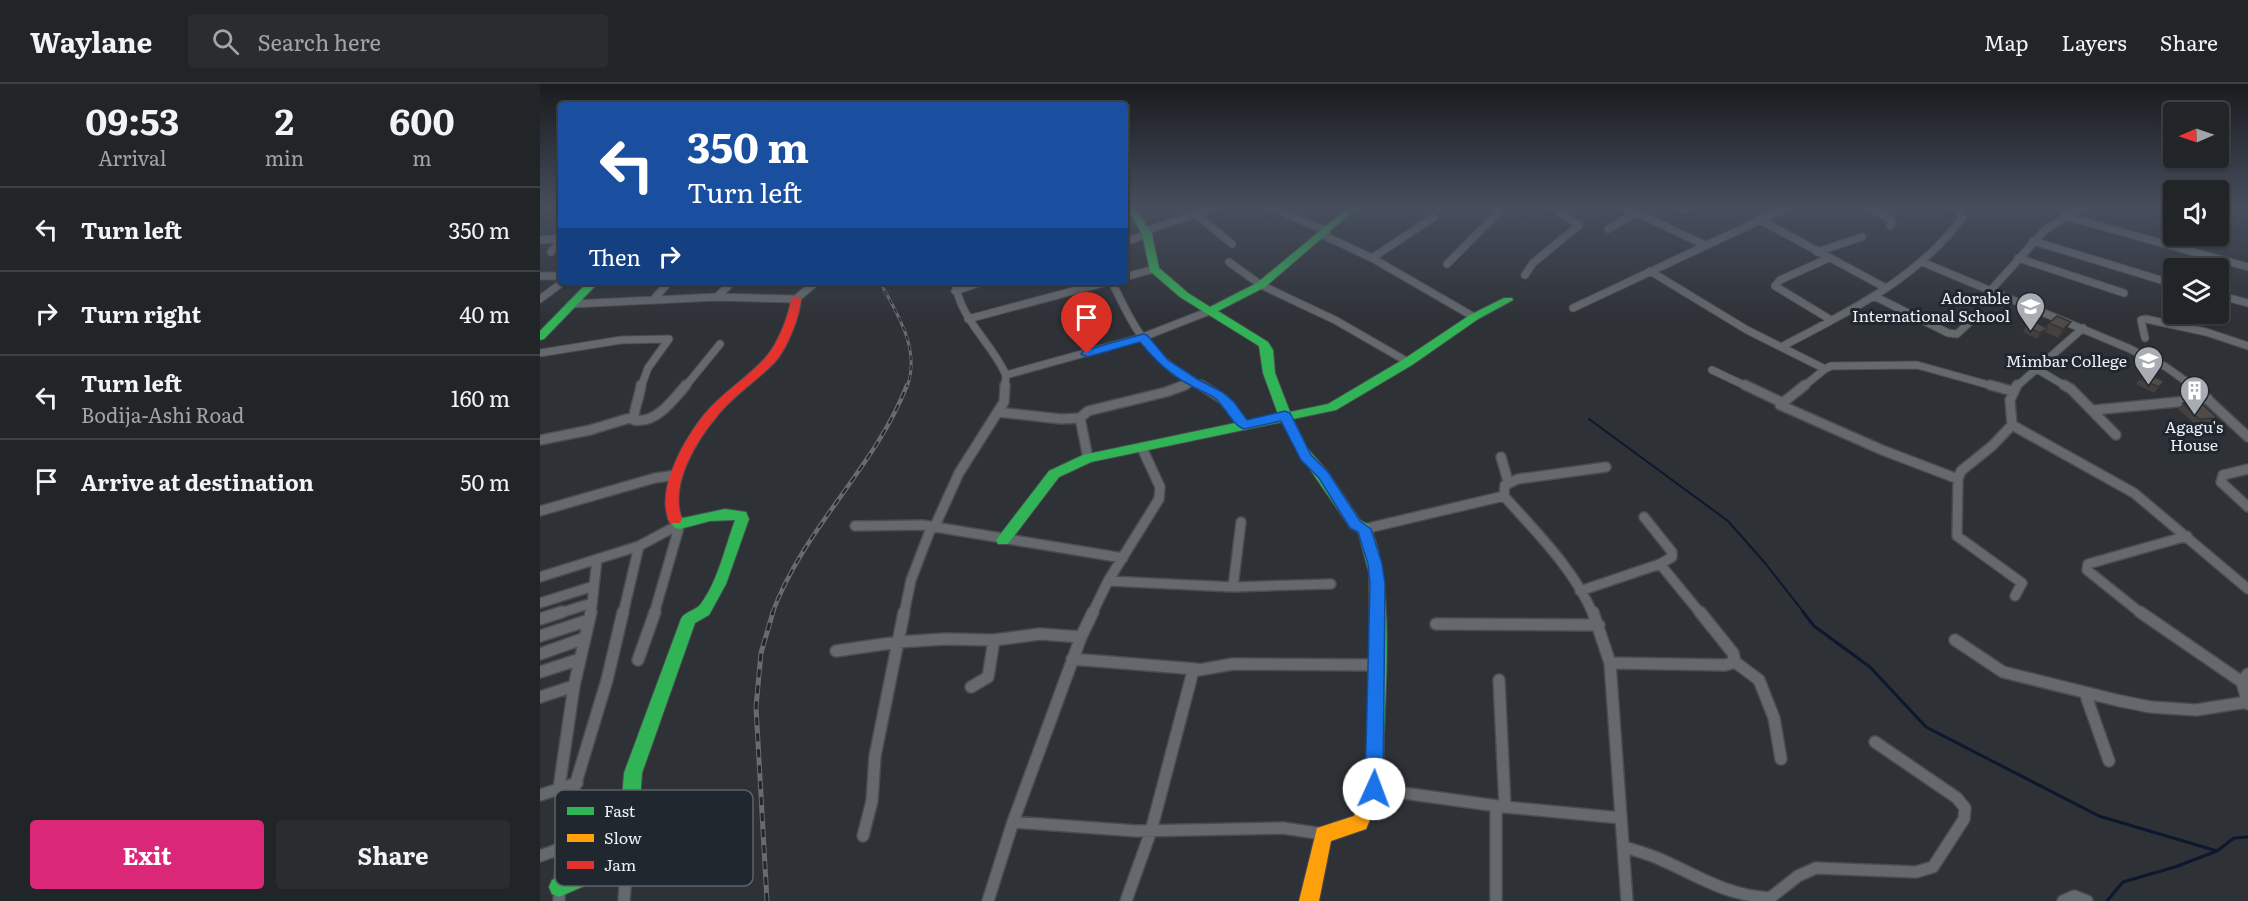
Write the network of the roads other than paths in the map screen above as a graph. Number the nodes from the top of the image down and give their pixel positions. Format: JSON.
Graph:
{"nodes":[{"id":1,"x":556,"y":245,"type":"edge"},
{"id":2,"x":1149,"y":245,"type":"edge"},
{"id":3,"x":1310,"y":245,"type":"edge"},
{"id":4,"x":1348,"y":245,"type":"edge"},
{"id":5,"x":1391,"y":245,"type":"edge"},
{"id":6,"x":1466,"y":245,"type":"edge"},
{"id":7,"x":1555,"y":245,"type":"edge"},
{"id":8,"x":1705,"y":245,"type":"edge"},
{"id":9,"x":1805,"y":245,"type":"edge"},
{"id":10,"x":1838,"y":245,"type":"edge"},
{"id":11,"x":1938,"y":245,"type":"edge"},
{"id":12,"x":2029,"y":245,"type":"edge"},
{"id":13,"x":2047,"y":245,"type":"edge"},
{"id":14,"x":2165,"y":245,"type":"edge"},
{"id":15,"x":551,"y":252,"type":"dead end"},
{"id":16,"x":1817,"y":252,"type":"junction"},
{"id":17,"x":1372,"y":258,"type":"junction"},
{"id":18,"x":1829,"y":258,"type":"junction"},
{"id":19,"x":2018,"y":258,"type":"junction"},
{"id":20,"x":1229,"y":262,"type":"dead end"},
{"id":21,"x":1922,"y":262,"type":"junction"},
{"id":22,"x":1447,"y":264,"type":"dead end"},
{"id":23,"x":2248,"y":267,"type":"edge"},
{"id":24,"x":1154,"y":269,"type":"junction"},
{"id":25,"x":1650,"y":271,"type":"junction"},
{"id":26,"x":1525,"y":275,"type":"dead end"},
{"id":27,"x":540,"y":276,"type":"edge"},
{"id":28,"x":558,"y":276,"type":"edge"},
{"id":29,"x":1128,"y":276,"type":"edge"},
{"id":30,"x":2163,"y":281,"type":"edge"},
{"id":31,"x":559,"y":285,"type":"edge"},
{"id":32,"x":591,"y":285,"type":"edge"},
{"id":33,"x":666,"y":285,"type":"edge"},
{"id":34,"x":729,"y":285,"type":"edge"},
{"id":35,"x":812,"y":285,"type":"edge"},
{"id":36,"x":1096,"y":285,"type":"edge"},
{"id":37,"x":1114,"y":285,"type":"edge"},
{"id":38,"x":1261,"y":285,"type":"junction"},
{"id":39,"x":955,"y":286,"type":"edge"},
{"id":40,"x":1886,"y":288,"type":"junction"},
{"id":41,"x":1991,"y":290,"type":"junction"},
{"id":42,"x":2124,"y":293,"type":"dead end"},
{"id":43,"x":1874,"y":296,"type":"junction"},
{"id":44,"x":717,"y":297,"type":"junction"},
{"id":45,"x":2229,"y":298,"type":"edge"},
{"id":46,"x":540,"y":299,"type":"edge"},
{"id":47,"x":796,"y":299,"type":"junction"},
{"id":48,"x":653,"y":300,"type":"junction"},
{"id":49,"x":1508,"y":300,"type":"dead end"},
{"id":50,"x":2248,"y":303,"type":"edge"},
{"id":51,"x":571,"y":304,"type":"junction"},
{"id":52,"x":1573,"y":308,"type":"dead end"},
{"id":53,"x":1212,"y":310,"type":"junction"},
{"id":54,"x":1474,"y":317,"type":"junction"},
{"id":55,"x":968,"y":319,"type":"junction"},
{"id":56,"x":1831,"y":320,"type":"junction"},
{"id":57,"x":1971,"y":321,"type":"dead end"},
{"id":58,"x":2083,"y":328,"type":"junction"},
{"id":59,"x":540,"y":337,"type":"edge"},
{"id":60,"x":1143,"y":337,"type":"junction"},
{"id":61,"x":2145,"y":338,"type":"dead end"},
{"id":62,"x":720,"y":344,"type":"dead end"},
{"id":63,"x":2248,"y":346,"type":"edge"},
{"id":64,"x":1780,"y":347,"type":"junction"},
{"id":65,"x":540,"y":353,"type":"edge"},
{"id":66,"x":1408,"y":362,"type":"junction"},
{"id":67,"x":2035,"y":368,"type":"junction"},
{"id":68,"x":1824,"y":369,"type":"junction"},
{"id":69,"x":1712,"y":370,"type":"dead end"},
{"id":70,"x":1006,"y":375,"type":"junction"},
{"id":71,"x":1193,"y":382,"type":"junction"},
{"id":72,"x":2012,"y":391,"type":"junction"},
{"id":73,"x":2208,"y":399,"type":"junction"},
{"id":74,"x":1781,"y":402,"type":"junction"},
{"id":75,"x":2094,"y":410,"type":"junction"},
{"id":76,"x":998,"y":412,"type":"junction"},
{"id":77,"x":1285,"y":416,"type":"junction"},
{"id":78,"x":633,"y":417,"type":"junction"},
{"id":79,"x":1080,"y":418,"type":"junction"},
{"id":80,"x":1244,"y":424,"type":"junction"},
{"id":81,"x":2012,"y":425,"type":"junction"},
{"id":82,"x":2116,"y":435,"type":"dead end"},
{"id":83,"x":2248,"y":437,"type":"edge"},
{"id":84,"x":540,"y":440,"type":"edge"},
{"id":85,"x":1142,"y":448,"type":"junction"},
{"id":86,"x":1501,"y":457,"type":"dead end"},
{"id":87,"x":1088,"y":458,"type":"junction"},
{"id":88,"x":1606,"y":467,"type":"dead end"},
{"id":89,"x":2248,"y":469,"type":"edge"},
{"id":90,"x":676,"y":476,"type":"junction"},
{"id":91,"x":1958,"y":479,"type":"junction"},
{"id":92,"x":1508,"y":481,"type":"junction"},
{"id":93,"x":1504,"y":496,"type":"junction"},
{"id":94,"x":2248,"y":507,"type":"edge"},
{"id":95,"x":540,"y":511,"type":"edge"},
{"id":96,"x":1644,"y":517,"type":"dead end"},
{"id":97,"x":1241,"y":522,"type":"dead end"},
{"id":98,"x":680,"y":524,"type":"junction"},
{"id":99,"x":855,"y":526,"type":"dead end"},
{"id":100,"x":932,"y":528,"type":"junction"},
{"id":101,"x":1364,"y":529,"type":"junction"},
{"id":102,"x":2187,"y":536,"type":"junction"},
{"id":103,"x":1003,"y":540,"type":"junction"},
{"id":104,"x":639,"y":546,"type":"junction"},
{"id":105,"x":1123,"y":558,"type":"junction"},
{"id":106,"x":597,"y":559,"type":"junction"},
{"id":107,"x":1660,"y":564,"type":"junction"},
{"id":108,"x":540,"y":577,"type":"edge"},
{"id":109,"x":1108,"y":581,"type":"junction"},
{"id":110,"x":1331,"y":584,"type":"dead end"},
{"id":111,"x":594,"y":586,"type":"junction"},
{"id":112,"x":1233,"y":587,"type":"junction"},
{"id":113,"x":2248,"y":589,"type":"edge"},
{"id":114,"x":1580,"y":591,"type":"junction"},
{"id":115,"x":2015,"y":596,"type":"dead end"},
{"id":116,"x":540,"y":603,"type":"edge"},
{"id":117,"x":592,"y":603,"type":"junction"},
{"id":118,"x":540,"y":619,"type":"edge"},
{"id":119,"x":589,"y":620,"type":"junction"},
{"id":120,"x":1436,"y":624,"type":"dead end"},
{"id":121,"x":1599,"y":625,"type":"junction"},
{"id":122,"x":540,"y":636,"type":"edge"},
{"id":123,"x":1081,"y":637,"type":"junction"},
{"id":124,"x":585,"y":638,"type":"junction"},
{"id":125,"x":994,"y":640,"type":"junction"},
{"id":126,"x":1955,"y":640,"type":"dead end"},
{"id":127,"x":898,"y":642,"type":"junction"},
{"id":128,"x":836,"y":651,"type":"dead end"},
{"id":129,"x":540,"y":654,"type":"edge"},
{"id":130,"x":580,"y":659,"type":"junction"},
{"id":131,"x":1072,"y":659,"type":"junction"},
{"id":132,"x":638,"y":660,"type":"dead end"},
{"id":133,"x":1735,"y":662,"type":"junction"},
{"id":134,"x":1610,"y":663,"type":"junction"},
{"id":135,"x":1377,"y":665,"type":"junction"},
{"id":136,"x":1196,"y":669,"type":"junction"},
{"id":137,"x":540,"y":672,"type":"edge"},
{"id":138,"x":2245,"y":678,"type":"edge"},
{"id":139,"x":1499,"y":681,"type":"dead end"},
{"id":140,"x":574,"y":686,"type":"junction"},
{"id":141,"x":971,"y":687,"type":"dead end"},
{"id":142,"x":2085,"y":693,"type":"junction"},
{"id":143,"x":540,"y":697,"type":"edge"},
{"id":144,"x":2248,"y":703,"type":"edge"},
{"id":145,"x":1875,"y":742,"type":"dead end"},
{"id":146,"x":1781,"y":759,"type":"dead end"},
{"id":147,"x":2109,"y":761,"type":"dead end"},
{"id":148,"x":577,"y":783,"type":"junction"},
{"id":149,"x":559,"y":788,"type":"junction"},
{"id":150,"x":1374,"y":789,"type":"junction"},
{"id":151,"x":574,"y":790,"type":"edge"},
{"id":152,"x":632,"y":790,"type":"edge"},
{"id":153,"x":540,"y":795,"type":"edge"},
{"id":154,"x":1500,"y":807,"type":"junction"},
{"id":155,"x":1621,"y":818,"type":"junction"},
{"id":156,"x":1013,"y":822,"type":"junction"},
{"id":157,"x":1151,"y":831,"type":"junction"},
{"id":158,"x":1323,"y":834,"type":"junction"},
{"id":159,"x":863,"y":836,"type":"dead end"},
{"id":160,"x":1624,"y":847,"type":"junction"},
{"id":161,"x":555,"y":851,"type":"edge"},
{"id":162,"x":540,"y":856,"type":"edge"},
{"id":163,"x":560,"y":886,"type":"edge"},
{"id":164,"x":625,"y":886,"type":"edge"},
{"id":165,"x":559,"y":901,"type":"edge"},
{"id":166,"x":624,"y":901,"type":"edge"},
{"id":167,"x":988,"y":901,"type":"edge"},
{"id":168,"x":1126,"y":901,"type":"edge"},
{"id":169,"x":1309,"y":901,"type":"edge"},
{"id":170,"x":1496,"y":901,"type":"edge"},
{"id":171,"x":1627,"y":901,"type":"edge"},
{"id":172,"x":2063,"y":901,"type":"edge"},
{"id":173,"x":2087,"y":901,"type":"edge"}],
"edges":[{"from":1,"to":15,"type":"street"},
{"from":2,"to":24,"type":"street"},
{"from":3,"to":38,"type":"street"},
{"from":4,"to":17,"type":"street"},
{"from":5,"to":17,"type":"street"},
{"from":6,"to":22,"type":"street"},
{"from":7,"to":26,"type":"street"},
{"from":8,"to":25,"type":"street"},
{"from":9,"to":16,"type":"street"},
{"from":10,"to":16,"type":"street"},
{"from":11,"to":21,"type":"street"},
{"from":12,"to":19,"type":"street"},
{"from":13,"to":30,"type":"street"},
{"from":14,"to":23,"type":"street"},
{"from":16,"to":18,"type":"street"},
{"from":17,"to":54,"type":"street"},
{"from":18,"to":40,"type":"street"},
{"from":18,"to":56,"type":"street"},
{"from":19,"to":41,"type":"street"},
{"from":19,"to":42,"type":"street"},
{"from":20,"to":38,"type":"street"},
{"from":21,"to":40,"type":"street"},
{"from":21,"to":41,"type":"street"},
{"from":24,"to":29,"type":"street"},
{"from":24,"to":53,"type":"street"},
{"from":25,"to":52,"type":"street"},
{"from":25,"to":64,"type":"street"},
{"from":27,"to":28,"type":"street"},
{"from":31,"to":46,"type":"street"},
{"from":32,"to":51,"type":"street"},
{"from":33,"to":48,"type":"street"},
{"from":34,"to":44,"type":"street"},
{"from":35,"to":47,"type":"street"},
{"from":36,"to":55,"type":"street"},
{"from":37,"to":60,"type":"street"},
{"from":38,"to":53,"type":"street"},
{"from":38,"to":66,"type":"street"},
{"from":39,"to":55,"type":"street"},
{"from":40,"to":43,"type":"street"},
{"from":41,"to":58,"type":"street"},
{"from":43,"to":56,"type":"street"},
{"from":43,"to":57,"type":"street"},
{"from":44,"to":47,"type":"street"},
{"from":44,"to":48,"type":"street"},
{"from":45,"to":50,"type":"street"},
{"from":47,"to":90,"type":"street"},
{"from":48,"to":51,"type":"street"},
{"from":49,"to":54,"type":"street"},
{"from":51,"to":59,"type":"street"},
{"from":53,"to":60,"type":"street"},
{"from":53,"to":77,"type":"street"},
{"from":54,"to":66,"type":"street"},
{"from":55,"to":70,"type":"street"},
{"from":56,"to":64,"type":"street"},
{"from":58,"to":67,"type":"street"},
{"from":58,"to":73,"type":"street"},
{"from":60,"to":70,"type":"street"},
{"from":60,"to":71,"type":"street"},
{"from":61,"to":63,"type":"street"},
{"from":62,"to":78,"type":"street"},
{"from":64,"to":68,"type":"street"},
{"from":65,"to":78,"type":"street"},
{"from":66,"to":77,"type":"street"},
{"from":67,"to":72,"type":"street"},
{"from":67,"to":75,"type":"street"},
{"from":68,"to":72,"type":"street"},
{"from":68,"to":74,"type":"street"},
{"from":69,"to":74,"type":"street"},
{"from":70,"to":76,"type":"street"},
{"from":71,"to":79,"type":"street"},
{"from":71,"to":80,"type":"street"},
{"from":72,"to":81,"type":"street"},
{"from":73,"to":75,"type":"street"},
{"from":73,"to":83,"type":"street"},
{"from":74,"to":91,"type":"street"},
{"from":75,"to":82,"type":"street"},
{"from":76,"to":79,"type":"street"},
{"from":76,"to":100,"type":"street"},
{"from":77,"to":80,"type":"street"},
{"from":77,"to":101,"type":"street"},
{"from":78,"to":84,"type":"street"},
{"from":79,"to":87,"type":"street"},
{"from":80,"to":85,"type":"street"},
{"from":81,"to":91,"type":"street"},
{"from":81,"to":102,"type":"street"},
{"from":85,"to":87,"type":"street"},
{"from":85,"to":105,"type":"street"},
{"from":86,"to":92,"type":"street"},
{"from":87,"to":103,"type":"street"},
{"from":88,"to":92,"type":"street"},
{"from":89,"to":94,"type":"street"},
{"from":90,"to":95,"type":"street"},
{"from":90,"to":98,"type":"street"},
{"from":91,"to":115,"type":"street"},
{"from":92,"to":93,"type":"street"},
{"from":93,"to":101,"type":"street"},
{"from":93,"to":114,"type":"street"},
{"from":96,"to":107,"type":"street"},
{"from":97,"to":112,"type":"street"},
{"from":98,"to":104,"type":"street"},
{"from":98,"to":132,"type":"street"},
{"from":98,"to":152,"type":"street"},
{"from":99,"to":100,"type":"street"},
{"from":100,"to":103,"type":"street"},
{"from":100,"to":127,"type":"street"},
{"from":101,"to":135,"type":"street"},
{"from":102,"to":113,"type":"street"},
{"from":102,"to":138,"type":"street"},
{"from":103,"to":105,"type":"street"},
{"from":104,"to":106,"type":"street"},
{"from":104,"to":148,"type":"street"},
{"from":105,"to":109,"type":"street"},
{"from":106,"to":108,"type":"street"},
{"from":106,"to":111,"type":"street"},
{"from":107,"to":114,"type":"street"},
{"from":107,"to":133,"type":"street"},
{"from":109,"to":112,"type":"street"},
{"from":109,"to":123,"type":"street"},
{"from":110,"to":112,"type":"street"},
{"from":111,"to":116,"type":"street"},
{"from":111,"to":117,"type":"street"},
{"from":114,"to":121,"type":"street"},
{"from":117,"to":118,"type":"street"},
{"from":117,"to":119,"type":"street"},
{"from":119,"to":122,"type":"street"},
{"from":119,"to":124,"type":"street"},
{"from":120,"to":121,"type":"street"},
{"from":121,"to":134,"type":"street"},
{"from":123,"to":125,"type":"street"},
{"from":123,"to":131,"type":"street"},
{"from":124,"to":129,"type":"street"},
{"from":124,"to":130,"type":"street"},
{"from":125,"to":127,"type":"street"},
{"from":125,"to":141,"type":"street"},
{"from":126,"to":142,"type":"street"},
{"from":127,"to":128,"type":"street"},
{"from":127,"to":159,"type":"street"},
{"from":130,"to":137,"type":"street"},
{"from":130,"to":140,"type":"street"},
{"from":131,"to":136,"type":"street"},
{"from":131,"to":156,"type":"street"},
{"from":133,"to":134,"type":"street"},
{"from":133,"to":146,"type":"street"},
{"from":134,"to":155,"type":"street"},
{"from":135,"to":136,"type":"street"},
{"from":135,"to":150,"type":"street"},
{"from":136,"to":157,"type":"street"},
{"from":138,"to":144,"type":"street"},
{"from":139,"to":154,"type":"street"},
{"from":140,"to":143,"type":"street"},
{"from":140,"to":149,"type":"street"},
{"from":142,"to":144,"type":"street"},
{"from":142,"to":147,"type":"street"},
{"from":145,"to":160,"type":"street"},
{"from":148,"to":149,"type":"street"},
{"from":148,"to":151,"type":"street"},
{"from":149,"to":153,"type":"street"},
{"from":150,"to":154,"type":"street"},
{"from":150,"to":158,"type":"street"},
{"from":154,"to":155,"type":"street"},
{"from":154,"to":170,"type":"street"},
{"from":155,"to":160,"type":"street"},
{"from":156,"to":157,"type":"street"},
{"from":156,"to":167,"type":"street"},
{"from":157,"to":158,"type":"street"},
{"from":157,"to":168,"type":"street"},
{"from":158,"to":169,"type":"street"},
{"from":160,"to":171,"type":"street"},
{"from":161,"to":162,"type":"street"},
{"from":163,"to":165,"type":"street"},
{"from":164,"to":166,"type":"street"},
{"from":172,"to":173,"type":"street"}]}
